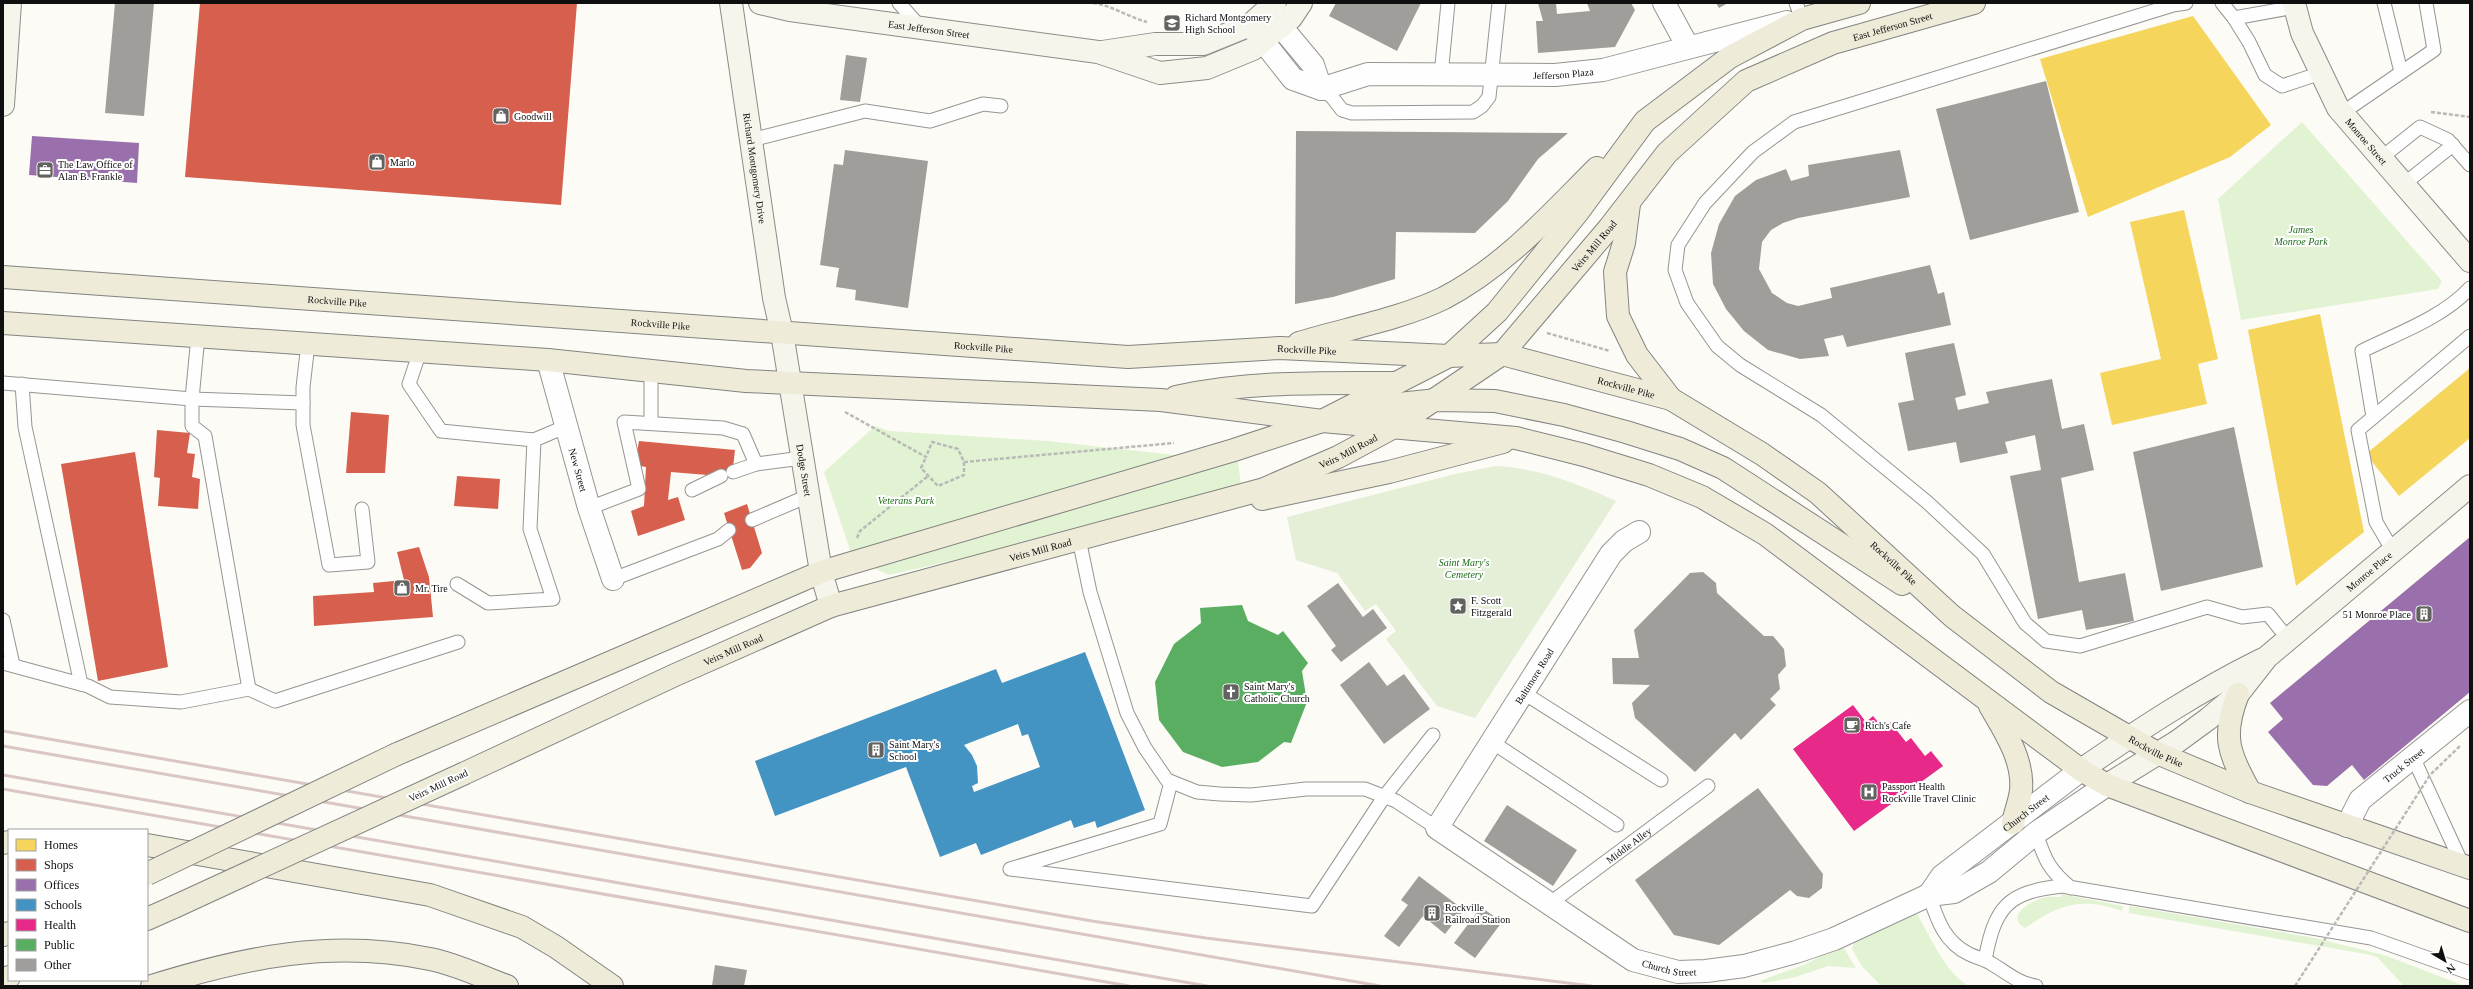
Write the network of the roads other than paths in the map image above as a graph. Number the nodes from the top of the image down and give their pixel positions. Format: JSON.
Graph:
{"nodes":[{"id":1,"x":10,"y":3,"type":"edge"},
{"id":2,"x":731,"y":3,"type":"edge"},
{"id":3,"x":760,"y":3,"type":"edge"},
{"id":4,"x":899,"y":3,"type":"edge"},
{"id":5,"x":1302,"y":3,"type":"edge"},
{"id":6,"x":1448,"y":3,"type":"edge"},
{"id":7,"x":1499,"y":3,"type":"edge"},
{"id":8,"x":1664,"y":3,"type":"edge"},
{"id":9,"x":1859,"y":3,"type":"edge"},
{"id":10,"x":1974,"y":3,"type":"edge"},
{"id":11,"x":2186,"y":3,"type":"edge"},
{"id":12,"x":2222,"y":3,"type":"edge"},
{"id":13,"x":2384,"y":3,"type":"edge"},
{"id":14,"x":2426,"y":3,"type":"edge"},
{"id":15,"x":2295,"y":5,"type":"edge"},
{"id":16,"x":1799,"y":11,"type":"edge"},
{"id":17,"x":1275,"y":13,"type":"edge"},
{"id":18,"x":2234,"y":18,"type":"junction"},
{"id":19,"x":1250,"y":25,"type":"junction"},
{"id":20,"x":921,"y":28,"type":"junction"},
{"id":21,"x":1263,"y":42,"type":"junction"},
{"id":22,"x":1833,"y":43,"type":"joint"},
{"id":23,"x":1688,"y":46,"type":"junction"},
{"id":24,"x":1098,"y":52,"type":"junction"},
{"id":25,"x":2321,"y":72,"type":"junction"},
{"id":26,"x":2401,"y":72,"type":"junction"},
{"id":27,"x":1441,"y":75,"type":"junction"},
{"id":28,"x":1490,"y":75,"type":"junction"},
{"id":29,"x":1321,"y":88,"type":"junction"},
{"id":30,"x":3,"y":105,"type":"edge"},
{"id":31,"x":1001,"y":106,"type":"dead end"},
{"id":32,"x":2342,"y":113,"type":"junction"},
{"id":33,"x":1645,"y":121,"type":"junction"},
{"id":34,"x":751,"y":140,"type":"junction"},
{"id":35,"x":2453,"y":145,"type":"junction"},
{"id":36,"x":2381,"y":158,"type":"junction"},
{"id":37,"x":2470,"y":166,"type":"edge"},
{"id":38,"x":2404,"y":184,"type":"junction"},
{"id":39,"x":1629,"y":204,"type":"junction"},
{"id":40,"x":2470,"y":261,"type":"edge"},
{"id":41,"x":3,"y":277,"type":"edge"},
{"id":42,"x":2470,"y":288,"type":"edge"},
{"id":43,"x":3,"y":323,"type":"edge"},
{"id":44,"x":782,"y":333,"type":"junction"},
{"id":45,"x":198,"y":336,"type":"junction"},
{"id":46,"x":2470,"y":336,"type":"edge"},
{"id":47,"x":308,"y":344,"type":"junction"},
{"id":48,"x":1280,"y":348,"type":"junction"},
{"id":49,"x":420,"y":351,"type":"junction"},
{"id":50,"x":1502,"y":354,"type":"junction"},
{"id":51,"x":1449,"y":356,"type":"junction"},
{"id":52,"x":548,"y":360,"type":"junction"},
{"id":53,"x":651,"y":370,"type":"junction"},
{"id":54,"x":789,"y":382,"type":"junction"},
{"id":55,"x":3,"y":383,"type":"edge"},
{"id":56,"x":1396,"y":383,"type":"junction"},
{"id":57,"x":22,"y":384,"type":"junction"},
{"id":58,"x":192,"y":399,"type":"junction"},
{"id":59,"x":1671,"y":399,"type":"junction"},
{"id":60,"x":1161,"y":400,"type":"junction"},
{"id":61,"x":1437,"y":400,"type":"junction"},
{"id":62,"x":303,"y":403,"type":"junction"},
{"id":63,"x":2373,"y":417,"type":"junction"},
{"id":64,"x":1322,"y":421,"type":"junction"},
{"id":65,"x":651,"y":424,"type":"junction"},
{"id":66,"x":566,"y":426,"type":"junction"},
{"id":67,"x":1394,"y":427,"type":"junction"},
{"id":68,"x":1516,"y":438,"type":"junction"},
{"id":69,"x":534,"y":440,"type":"junction"},
{"id":70,"x":802,"y":458,"type":"junction"},
{"id":71,"x":756,"y":464,"type":"junction"},
{"id":72,"x":2470,"y":486,"type":"edge"},
{"id":73,"x":692,"y":490,"type":"dead end"},
{"id":74,"x":808,"y":496,"type":"junction"},
{"id":75,"x":590,"y":508,"type":"junction"},
{"id":76,"x":362,"y":509,"type":"dead end"},
{"id":77,"x":1168,"y":515,"type":"junction"},
{"id":78,"x":752,"y":520,"type":"dead end"},
{"id":79,"x":729,"y":530,"type":"dead end"},
{"id":80,"x":1639,"y":532,"type":"dead end"},
{"id":81,"x":1079,"y":539,"type":"junction"},
{"id":82,"x":2393,"y":551,"type":"junction"},
{"id":83,"x":821,"y":572,"type":"junction"},
{"id":84,"x":613,"y":579,"type":"joint"},
{"id":85,"x":457,"y":584,"type":"dead end"},
{"id":86,"x":831,"y":606,"type":"junction"},
{"id":87,"x":1952,"y":616,"type":"junction"},
{"id":88,"x":3,"y":620,"type":"edge"},
{"id":89,"x":2288,"y":640,"type":"junction"},
{"id":90,"x":458,"y":642,"type":"dead end"},
{"id":91,"x":2267,"y":657,"type":"junction"},
{"id":92,"x":8,"y":664,"type":"edge"},
{"id":93,"x":81,"y":684,"type":"junction"},
{"id":94,"x":249,"y":689,"type":"junction"},
{"id":95,"x":1524,"y":693,"type":"junction"},
{"id":96,"x":2238,"y":694,"type":"junction"},
{"id":97,"x":1986,"y":698,"type":"junction"},
{"id":98,"x":2470,"y":711,"type":"edge"},
{"id":99,"x":1433,"y":735,"type":"dead end"},
{"id":100,"x":2128,"y":737,"type":"junction"},
{"id":101,"x":1492,"y":742,"type":"junction"},
{"id":102,"x":2157,"y":753,"type":"junction"},
{"id":103,"x":2413,"y":757,"type":"junction"},
{"id":104,"x":2081,"y":770,"type":"junction"},
{"id":105,"x":1661,"y":780,"type":"dead end"},
{"id":106,"x":1171,"y":782,"type":"junction"},
{"id":107,"x":2107,"y":785,"type":"junction"},
{"id":108,"x":1708,"y":786,"type":"dead end"},
{"id":109,"x":2250,"y":792,"type":"junction"},
{"id":110,"x":1384,"y":796,"type":"junction"},
{"id":111,"x":2013,"y":823,"type":"junction"},
{"id":112,"x":1617,"y":825,"type":"dead end"},
{"id":113,"x":2347,"y":826,"type":"junction"},
{"id":114,"x":1437,"y":828,"type":"junction"},
{"id":115,"x":2036,"y":833,"type":"junction"},
{"id":116,"x":148,"y":845,"type":"edge"},
{"id":117,"x":2467,"y":867,"type":"edge"},
{"id":118,"x":148,"y":874,"type":"edge"},
{"id":119,"x":2072,"y":888,"type":"junction"},
{"id":120,"x":1929,"y":895,"type":"junction"},
{"id":121,"x":1549,"y":904,"type":"junction"},
{"id":122,"x":148,"y":919,"type":"edge"},
{"id":123,"x":2470,"y":921,"type":"edge"},
{"id":124,"x":1985,"y":960,"type":"junction"},
{"id":125,"x":2470,"y":973,"type":"edge"},
{"id":126,"x":152,"y":986,"type":"edge"},
{"id":127,"x":507,"y":986,"type":"edge"},
{"id":128,"x":612,"y":986,"type":"edge"},
{"id":129,"x":2036,"y":986,"type":"edge"}],
"edges":[{"from":1,"to":30,"type":"street"},
{"from":2,"to":34,"type":"street","name":"Richard Montgomery Drive"},
{"from":3,"to":20,"type":"street","name":"East Jefferson Street"},
{"from":4,"to":20,"type":"lane"},
{"from":5,"to":17,"type":"street"},
{"from":6,"to":27,"type":"lane"},
{"from":7,"to":28,"type":"lane"},
{"from":8,"to":23,"type":"street"},
{"from":9,"to":16,"type":"main road"},
{"from":10,"to":22,"type":"main road","name":"East Jefferson Street"},
{"from":11,"to":89,"type":"lane"},
{"from":12,"to":18,"type":"lane"},
{"from":13,"to":26,"type":"lane"},
{"from":14,"to":26,"type":"lane"},
{"from":15,"to":18,"type":"lane"},
{"from":15,"to":25,"type":"street","name":"Monroe Street"},
{"from":16,"to":23,"type":"street","name":"Jefferson Plaza"},
{"from":16,"to":33,"type":"main road"},
{"from":17,"to":19,"type":"street","name":"East Jefferson Street"},
{"from":17,"to":21,"type":"street","name":"East Jefferson Street"},
{"from":17,"to":29,"type":"street"},
{"from":18,"to":25,"type":"lane"},
{"from":19,"to":21,"type":"street"},
{"from":19,"to":24,"type":"street","name":"East Jefferson Street"},
{"from":20,"to":24,"type":"street","name":"East Jefferson Street"},
{"from":21,"to":24,"type":"street","name":"East Jefferson Street"},
{"from":21,"to":29,"type":"street"},
{"from":22,"to":39,"type":"main road","name":"Veirs Mill Road"},
{"from":23,"to":28,"type":"street","name":"Jefferson Plaza"},
{"from":25,"to":32,"type":"street","name":"Monroe Street"},
{"from":26,"to":32,"type":"lane"},
{"from":27,"to":28,"type":"street","name":"Jefferson Plaza"},
{"from":27,"to":29,"type":"street","name":"Jefferson Plaza"},
{"from":28,"to":29,"type":"lane"},
{"from":31,"to":34,"type":"lane"},
{"from":32,"to":36,"type":"street","name":"Monroe Street"},
{"from":33,"to":48,"type":"main road"},
{"from":33,"to":51,"type":"main road"},
{"from":34,"to":44,"type":"street","name":"Richard Montgomery Drive"},
{"from":35,"to":36,"type":"lane"},
{"from":35,"to":37,"type":"lane"},
{"from":35,"to":38,"type":"lane"},
{"from":36,"to":38,"type":"street","name":"Monroe Street"},
{"from":38,"to":40,"type":"street","name":"Monroe Street"},
{"from":39,"to":50,"type":"main road","name":"Veirs Mill Road"},
{"from":39,"to":59,"type":"main road"},
{"from":41,"to":44,"type":"main road","name":"Rockville Pike"},
{"from":42,"to":63,"type":"lane"},
{"from":43,"to":45,"type":"main road"},
{"from":44,"to":48,"type":"main road","name":"Rockville Pike"},
{"from":44,"to":54,"type":"street","name":"Dodge Street"},
{"from":45,"to":47,"type":"main road"},
{"from":45,"to":58,"type":"lane"},
{"from":46,"to":63,"type":"lane"},
{"from":47,"to":49,"type":"main road"},
{"from":47,"to":62,"type":"lane"},
{"from":48,"to":51,"type":"main road","name":"Rockville Pike"},
{"from":49,"to":52,"type":"main road"},
{"from":49,"to":69,"type":"lane"},
{"from":50,"to":51,"type":"main road","name":"Rockville Pike"},
{"from":50,"to":56,"type":"main road"},
{"from":50,"to":59,"type":"main road","name":"Rockville Pike"},
{"from":50,"to":61,"type":"main road","name":"Veirs Mill Road"},
{"from":51,"to":56,"type":"main road"},
{"from":52,"to":53,"type":"main road"},
{"from":52,"to":66,"type":"street","name":"New Street"},
{"from":53,"to":54,"type":"main road"},
{"from":53,"to":65,"type":"lane"},
{"from":54,"to":60,"type":"main road"},
{"from":54,"to":70,"type":"street","name":"Dodge Street"},
{"from":55,"to":57,"type":"lane"},
{"from":56,"to":60,"type":"main road"},
{"from":56,"to":64,"type":"main road"},
{"from":57,"to":58,"type":"lane"},
{"from":57,"to":93,"type":"lane"},
{"from":58,"to":62,"type":"lane"},
{"from":58,"to":94,"type":"lane"},
{"from":59,"to":87,"type":"main road","name":"Rockville Pike"},
{"from":60,"to":64,"type":"main road"},
{"from":61,"to":64,"type":"main road"},
{"from":61,"to":67,"type":"main road","name":"Veirs Mill Road"},
{"from":61,"to":87,"type":"main road"},
{"from":62,"to":76,"type":"lane"},
{"from":63,"to":82,"type":"lane"},
{"from":64,"to":67,"type":"main road"},
{"from":64,"to":83,"type":"main road"},
{"from":65,"to":71,"type":"lane"},
{"from":65,"to":75,"type":"lane"},
{"from":66,"to":69,"type":"lane"},
{"from":66,"to":75,"type":"street","name":"New Street"},
{"from":67,"to":68,"type":"main road"},
{"from":67,"to":77,"type":"main road","name":"Veirs Mill Road"},
{"from":68,"to":77,"type":"main road"},
{"from":68,"to":97,"type":"main road"},
{"from":69,"to":85,"type":"lane"},
{"from":70,"to":71,"type":"lane"},
{"from":70,"to":74,"type":"street","name":"Dodge Street"},
{"from":71,"to":73,"type":"lane"},
{"from":72,"to":82,"type":"street","name":"Monroe Place"},
{"from":74,"to":78,"type":"lane"},
{"from":74,"to":83,"type":"street","name":"Dodge Street"},
{"from":75,"to":84,"type":"street","name":"New Street"},
{"from":77,"to":81,"type":"main road","name":"Veirs Mill Road"},
{"from":79,"to":84,"type":"lane"},
{"from":80,"to":95,"type":"street","name":"Baltimore Road"},
{"from":81,"to":86,"type":"main road","name":"Veirs Mill Road"},
{"from":81,"to":106,"type":"lane"},
{"from":82,"to":89,"type":"street","name":"Monroe Place"},
{"from":83,"to":86,"type":"street","name":"Dodge Street"},
{"from":83,"to":118,"type":"main road","bridge":true},
{"from":86,"to":122,"type":"main road","name":"Veirs Mill Road","bridge":true},
{"from":87,"to":100,"type":"main road","name":"Rockville Pike"},
{"from":88,"to":92,"type":"lane"},
{"from":89,"to":91,"type":"street","name":"Monroe Place"},
{"from":90,"to":94,"type":"lane"},
{"from":91,"to":96,"type":"street","name":"Monroe Place"},
{"from":91,"to":100,"type":"street","name":"Monroe Place"},
{"from":92,"to":93,"type":"lane"},
{"from":93,"to":94,"type":"lane"},
{"from":95,"to":101,"type":"street","name":"Baltimore Road"},
{"from":95,"to":105,"type":"lane"},
{"from":96,"to":102,"type":"street","name":"Monroe Place"},
{"from":96,"to":109,"type":"main road"},
{"from":97,"to":104,"type":"main road"},
{"from":97,"to":111,"type":"main road"},
{"from":98,"to":103,"type":"street","name":"Truck Street"},
{"from":99,"to":110,"type":"lane"},
{"from":100,"to":102,"type":"main road","name":"Rockville Pike"},
{"from":100,"to":104,"type":"street","name":"Church Street"},
{"from":101,"to":112,"type":"lane"},
{"from":101,"to":114,"type":"street","name":"Baltimore Road"},
{"from":102,"to":107,"type":"street","name":"Monroe Place"},
{"from":102,"to":109,"type":"main road","name":"Rockville Pike"},
{"from":103,"to":113,"type":"street","name":"Truck Street"},
{"from":103,"to":117,"type":"lane"},
{"from":104,"to":107,"type":"main road"},
{"from":104,"to":111,"type":"street","name":"Church Street"},
{"from":106,"to":110,"type":"lane"},
{"from":106,"to":110,"type":"lane"},
{"from":107,"to":115,"type":"street","name":"Church Street"},
{"from":107,"to":123,"type":"main road"},
{"from":108,"to":121,"type":"lane","name":"Middle Alley"},
{"from":109,"to":113,"type":"main road","name":"Rockville Pike"},
{"from":110,"to":114,"type":"lane"},
{"from":111,"to":120,"type":"street","name":"Church Street"},
{"from":113,"to":117,"type":"main road","name":"Rockville Pike"},
{"from":114,"to":121,"type":"street","name":"Church Street"},
{"from":115,"to":119,"type":"lane"},
{"from":115,"to":120,"type":"street","name":"Church Street"},
{"from":116,"to":128,"type":"main road"},
{"from":119,"to":124,"type":"lane"},
{"from":119,"to":125,"type":"lane"},
{"from":120,"to":121,"type":"street","name":"Church Street"},
{"from":120,"to":124,"type":"lane"},
{"from":124,"to":129,"type":"lane"},
{"from":126,"to":127,"type":"main road"}]}
